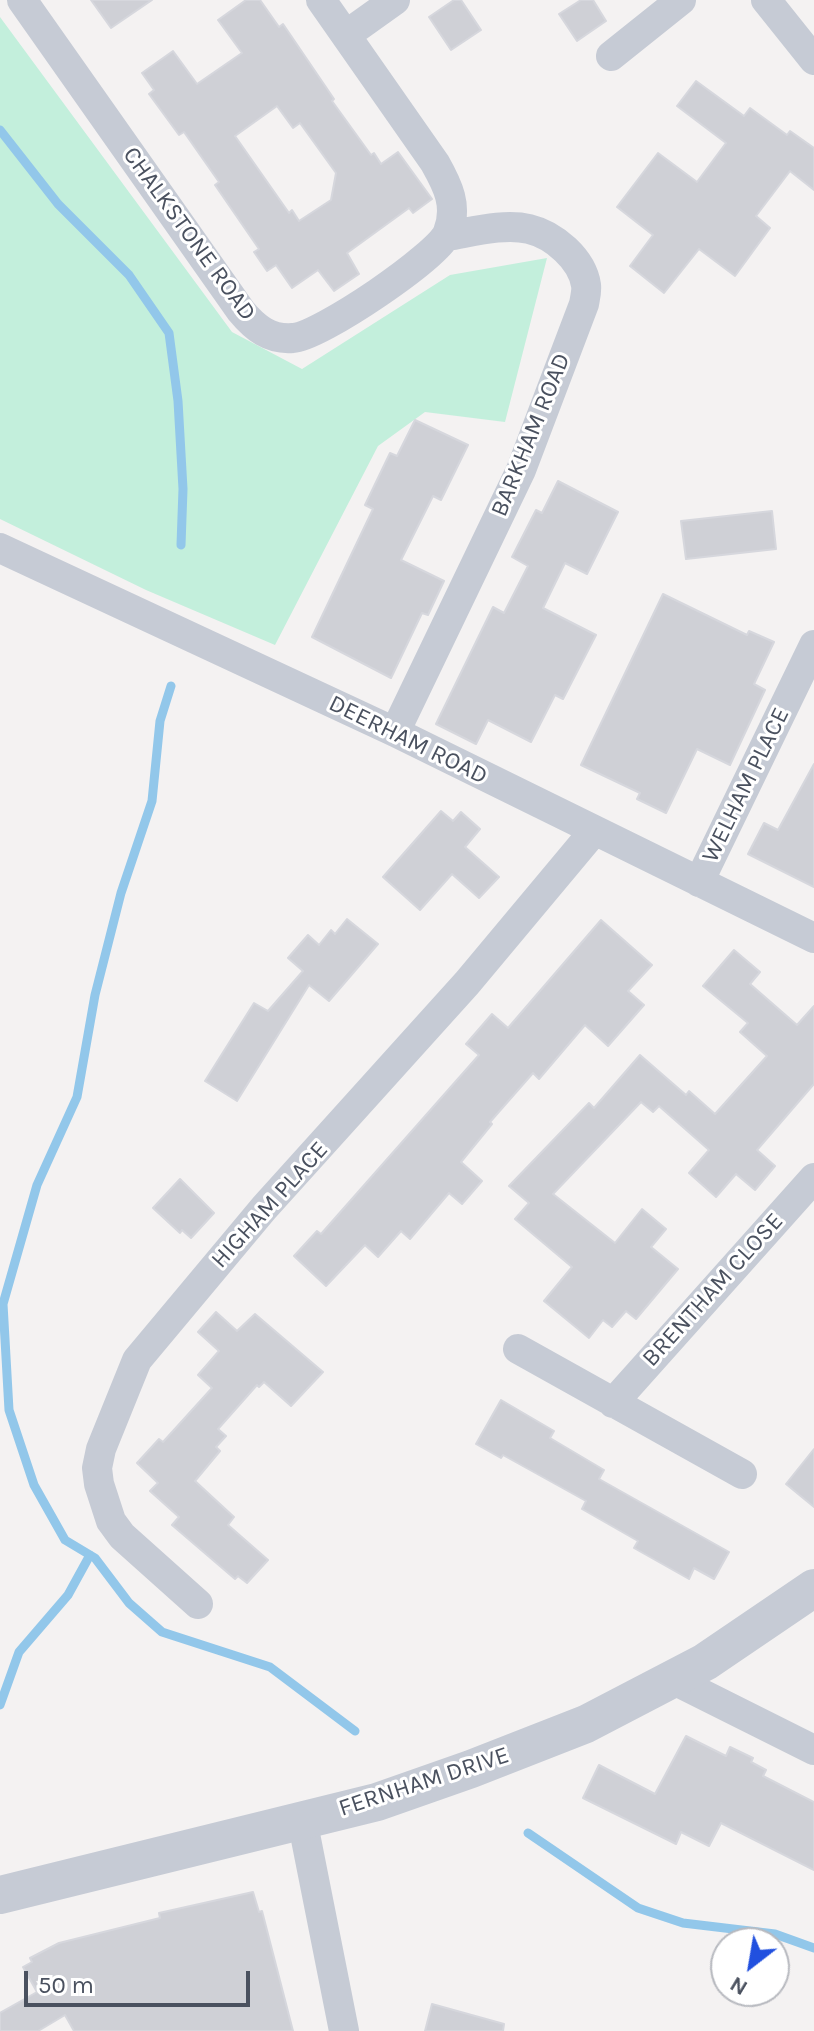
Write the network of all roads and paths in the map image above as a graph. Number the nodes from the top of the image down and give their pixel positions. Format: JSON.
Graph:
{"nodes":[{"id":1,"x":22,"y":0,"type":"edge"},
{"id":2,"x":321,"y":0,"type":"edge"},
{"id":3,"x":395,"y":0,"type":"edge"},
{"id":4,"x":681,"y":0,"type":"edge"},
{"id":5,"x":766,"y":0,"type":"edge"},
{"id":6,"x":346,"y":35,"type":"junction"},
{"id":7,"x":611,"y":56,"type":"dead end"},
{"id":8,"x":814,"y":60,"type":"edge"},
{"id":9,"x":447,"y":236,"type":"junction"},
{"id":10,"x":0,"y":548,"type":"edge"},
{"id":11,"x":814,"y":645,"type":"edge"},
{"id":12,"x":395,"y":732,"type":"junction"},
{"id":13,"x":594,"y":831,"type":"junction"},
{"id":14,"x":699,"y":882,"type":"junction"},
{"id":15,"x":814,"y":938,"type":"edge"},
{"id":16,"x":814,"y":1178,"type":"edge"},
{"id":17,"x":518,"y":1349,"type":"dead end"},
{"id":18,"x":613,"y":1403,"type":"junction"},
{"id":19,"x":742,"y":1474,"type":"dead end"},
{"id":20,"x":814,"y":1588,"type":"edge"},
{"id":21,"x":198,"y":1604,"type":"dead end"},
{"id":22,"x":672,"y":1679,"type":"junction"},
{"id":23,"x":814,"y":1750,"type":"edge"},
{"id":24,"x":302,"y":1819,"type":"junction"},
{"id":25,"x":0,"y":1895,"type":"edge"},
{"id":26,"x":344,"y":2031,"type":"edge"}],
"edges":[{"from":1,"to":9,"type":"street","name":"CHALKSTONE ROAD"},
{"from":2,"to":6,"type":"street"},
{"from":3,"to":6,"type":"street"},
{"from":4,"to":7,"type":"street"},
{"from":5,"to":8,"type":"street"},
{"from":6,"to":9,"type":"street"},
{"from":9,"to":12,"type":"street","name":"BARKHAM ROAD"},
{"from":10,"to":12,"type":"street","name":"DEERHAM ROAD"},
{"from":11,"to":14,"type":"street","name":"WELHAM PLACE"},
{"from":12,"to":13,"type":"street","name":"DEERHAM ROAD"},
{"from":13,"to":14,"type":"street","name":"DEERHAM ROAD"},
{"from":13,"to":21,"type":"street","name":"HIGHAM PLACE"},
{"from":14,"to":15,"type":"street","name":"DEERHAM ROAD"},
{"from":16,"to":18,"type":"street","name":"BRENTHAM CLOSE"},
{"from":17,"to":18,"type":"street"},
{"from":18,"to":19,"type":"street"},
{"from":20,"to":22,"type":"street","name":"FERNHAM DRIVE"},
{"from":22,"to":23,"type":"street"},
{"from":22,"to":24,"type":"street","name":"FERNHAM DRIVE"},
{"from":24,"to":25,"type":"street","name":"FERNHAM DRIVE"},
{"from":24,"to":26,"type":"street"}]}
